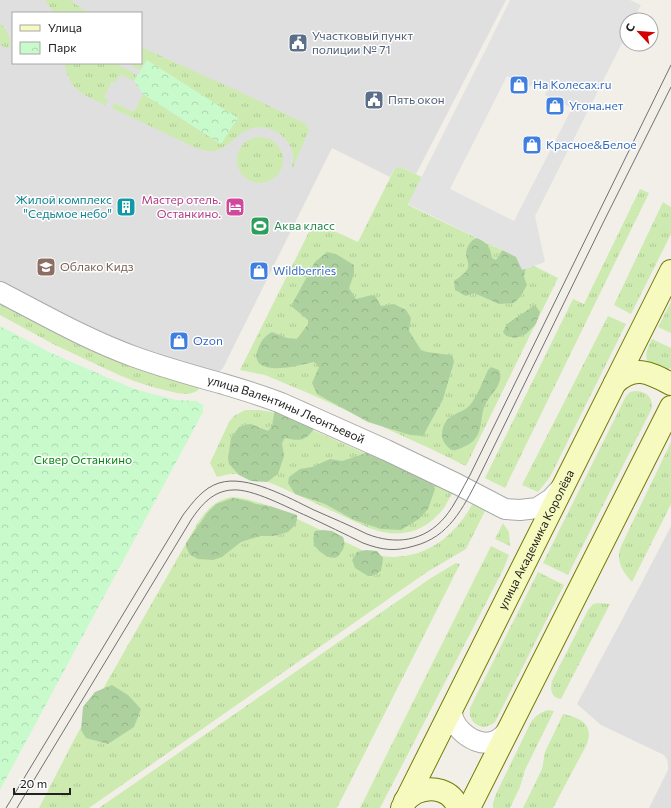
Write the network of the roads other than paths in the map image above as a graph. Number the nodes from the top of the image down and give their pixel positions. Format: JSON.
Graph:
{"nodes":[{"id":1,"x":671,"y":271,"type":"edge"},
{"id":2,"x":0,"y":292,"type":"edge"},
{"id":3,"x":615,"y":383,"type":"junction"},
{"id":4,"x":671,"y":384,"type":"edge"},
{"id":5,"x":671,"y":407,"type":"edge"},
{"id":6,"x":564,"y":484,"type":"junction"},
{"id":7,"x":455,"y":701,"type":"junction"},
{"id":8,"x":509,"y":728,"type":"junction"},
{"id":9,"x":403,"y":804,"type":"edge"},
{"id":10,"x":458,"y":808,"type":"edge"},
{"id":11,"x":469,"y":808,"type":"edge"}],
"edges":[{"from":1,"to":3,"type":"main road","name":"улица Академика Королёва"},
{"from":2,"to":6,"type":"street","name":"улица Валентины Леонтьевой"},
{"from":3,"to":4,"type":"main road"},
{"from":3,"to":6,"type":"main road","name":"улица Академика Королёва"},
{"from":5,"to":8,"type":"main road"},
{"from":6,"to":7,"type":"main road","name":"улица Академика Королёва"},
{"from":7,"to":8,"type":"street"},
{"from":7,"to":9,"type":"main road","name":"улица Академика Королёва"},
{"from":8,"to":11,"type":"main road"},
{"from":9,"to":10,"type":"main road"}]}
